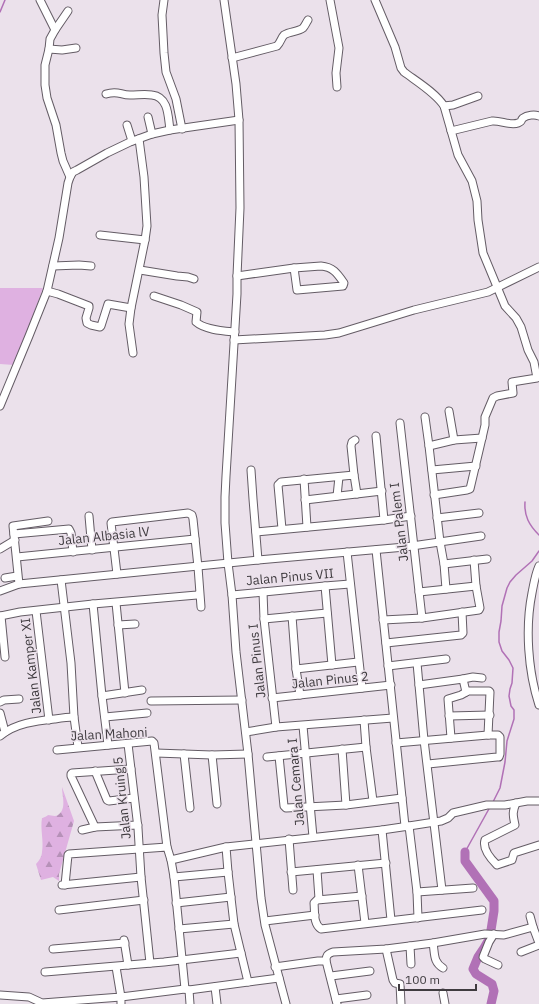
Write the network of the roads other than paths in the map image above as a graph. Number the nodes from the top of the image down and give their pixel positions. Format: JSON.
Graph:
{"nodes":[{"id":1,"x":40,"y":0,"type":"edge"},
{"id":2,"x":164,"y":0,"type":"edge"},
{"id":3,"x":224,"y":0,"type":"edge"},
{"id":4,"x":330,"y":0,"type":"edge"},
{"id":5,"x":375,"y":0,"type":"edge"},
{"id":6,"x":68,"y":11,"type":"dead end"},
{"id":7,"x":308,"y":20,"type":"dead end"},
{"id":8,"x":55,"y":30,"type":"junction"},
{"id":9,"x":76,"y":48,"type":"dead end"},
{"id":10,"x":50,"y":49,"type":"junction"},
{"id":11,"x":232,"y":58,"type":"junction"},
{"id":12,"x":337,"y":87,"type":"dead end"},
{"id":13,"x":106,"y":94,"type":"dead end"},
{"id":14,"x":478,"y":96,"type":"dead end"},
{"id":15,"x":444,"y":106,"type":"junction"},
{"id":16,"x":539,"y":116,"type":"edge"},
{"id":17,"x":148,"y":117,"type":"dead end"},
{"id":18,"x":239,"y":120,"type":"junction"},
{"id":19,"x":127,"y":125,"type":"dead end"},
{"id":20,"x":182,"y":129,"type":"junction"},
{"id":21,"x":170,"y":130,"type":"junction"},
{"id":22,"x":451,"y":131,"type":"junction"},
{"id":23,"x":152,"y":134,"type":"junction"},
{"id":24,"x":139,"y":139,"type":"junction"},
{"id":25,"x":132,"y":141,"type":"junction"},
{"id":26,"x":70,"y":176,"type":"junction"},
{"id":27,"x":100,"y":235,"type":"dead end"},
{"id":28,"x":145,"y":240,"type":"junction"},
{"id":29,"x":53,"y":266,"type":"junction"},
{"id":30,"x":91,"y":266,"type":"dead end"},
{"id":31,"x":539,"y":267,"type":"edge"},
{"id":32,"x":294,"y":268,"type":"junction"},
{"id":33,"x":140,"y":270,"type":"junction"},
{"id":34,"x":237,"y":276,"type":"junction"},
{"id":35,"x":194,"y":279,"type":"dead end"},
{"id":36,"x":497,"y":287,"type":"junction"},
{"id":37,"x":47,"y":291,"type":"junction"},
{"id":38,"x":154,"y":296,"type":"dead end"},
{"id":39,"x":131,"y":308,"type":"junction"},
{"id":40,"x":235,"y":332,"type":"junction"},
{"id":41,"x":234,"y":340,"type":"junction"},
{"id":42,"x":133,"y":353,"type":"dead end"},
{"id":43,"x":538,"y":377,"type":"edge"},
{"id":44,"x":0,"y":406,"type":"edge"},
{"id":45,"x":450,"y":411,"type":"dead end"},
{"id":46,"x":425,"y":417,"type":"dead end"},
{"id":47,"x":400,"y":423,"type":"dead end"},
{"id":48,"x":376,"y":436,"type":"dead end"},
{"id":49,"x":482,"y":438,"type":"junction"},
{"id":50,"x":355,"y":440,"type":"dead end"},
{"id":51,"x":454,"y":440,"type":"junction"},
{"id":52,"x":429,"y":446,"type":"junction"},
{"id":53,"x":476,"y":466,"type":"junction"},
{"id":54,"x":251,"y":470,"type":"dead end"},
{"id":55,"x":432,"y":470,"type":"junction"},
{"id":56,"x":354,"y":475,"type":"junction"},
{"id":57,"x":339,"y":477,"type":"junction"},
{"id":58,"x":304,"y":480,"type":"junction"},
{"id":59,"x":382,"y":491,"type":"junction"},
{"id":60,"x":357,"y":494,"type":"junction"},
{"id":61,"x":434,"y":495,"type":"junction"},
{"id":62,"x":337,"y":496,"type":"junction"},
{"id":63,"x":305,"y":500,"type":"junction"},
{"id":64,"x":479,"y":513,"type":"dead end"},
{"id":65,"x":90,"y":516,"type":"dead end"},
{"id":66,"x":411,"y":516,"type":"junction"},
{"id":67,"x":437,"y":518,"type":"junction"},
{"id":68,"x":384,"y":520,"type":"junction"},
{"id":69,"x":48,"y":521,"type":"dead end"},
{"id":70,"x":307,"y":527,"type":"junction"},
{"id":71,"x":282,"y":529,"type":"junction"},
{"id":72,"x":256,"y":532,"type":"junction"},
{"id":73,"x":481,"y":536,"type":"dead end"},
{"id":74,"x":15,"y":537,"type":"junction"},
{"id":75,"x":195,"y":539,"type":"junction"},
{"id":76,"x":440,"y":542,"type":"junction"},
{"id":77,"x":414,"y":546,"type":"junction"},
{"id":78,"x":113,"y":548,"type":"junction"},
{"id":79,"x":0,"y":549,"type":"edge"},
{"id":80,"x":92,"y":550,"type":"junction"},
{"id":81,"x":376,"y":550,"type":"junction"},
{"id":82,"x":74,"y":552,"type":"junction"},
{"id":83,"x":347,"y":552,"type":"junction"},
{"id":84,"x":17,"y":558,"type":"junction"},
{"id":85,"x":487,"y":559,"type":"dead end"},
{"id":86,"x":258,"y":560,"type":"junction"},
{"id":87,"x":474,"y":560,"type":"junction"},
{"id":88,"x":228,"y":563,"type":"junction"},
{"id":89,"x":444,"y":564,"type":"junction"},
{"id":90,"x":539,"y":566,"type":"edge"},
{"id":91,"x":198,"y":567,"type":"junction"},
{"id":92,"x":117,"y":574,"type":"junction"},
{"id":93,"x":17,"y":576,"type":"junction"},
{"id":94,"x":5,"y":578,"type":"dead end"},
{"id":95,"x":61,"y":580,"type":"junction"},
{"id":96,"x":19,"y":584,"type":"junction"},
{"id":97,"x":350,"y":584,"type":"junction"},
{"id":98,"x":325,"y":586,"type":"junction"},
{"id":99,"x":476,"y":586,"type":"junction"},
{"id":100,"x":446,"y":589,"type":"junction"},
{"id":101,"x":0,"y":591,"type":"edge"},
{"id":102,"x":263,"y":592,"type":"junction"},
{"id":103,"x":419,"y":592,"type":"junction"},
{"id":104,"x":199,"y":594,"type":"junction"},
{"id":105,"x":232,"y":595,"type":"junction"},
{"id":106,"x":116,"y":602,"type":"junction"},
{"id":107,"x":93,"y":604,"type":"junction"},
{"id":108,"x":201,"y":607,"type":"dead end"},
{"id":109,"x":64,"y":608,"type":"junction"},
{"id":110,"x":36,"y":611,"type":"junction"},
{"id":111,"x":462,"y":612,"type":"junction"},
{"id":112,"x":327,"y":613,"type":"junction"},
{"id":113,"x":1,"y":616,"type":"edge"},
{"id":114,"x":292,"y":616,"type":"junction"},
{"id":115,"x":422,"y":618,"type":"junction"},
{"id":116,"x":264,"y":619,"type":"junction"},
{"id":117,"x":384,"y":620,"type":"junction"},
{"id":118,"x":136,"y":624,"type":"dead end"},
{"id":119,"x":118,"y":625,"type":"junction"},
{"id":120,"x":1,"y":628,"type":"edge"},
{"id":121,"x":386,"y":643,"type":"junction"},
{"id":122,"x":5,"y":657,"type":"dead end"},
{"id":123,"x":446,"y":659,"type":"dead end"},
{"id":124,"x":358,"y":662,"type":"junction"},
{"id":125,"x":417,"y":663,"type":"junction"},
{"id":126,"x":332,"y":665,"type":"junction"},
{"id":127,"x":388,"y":666,"type":"junction"},
{"id":128,"x":296,"y":669,"type":"junction"},
{"id":129,"x":130,"y":672,"type":"dead end"},
{"id":130,"x":122,"y":673,"type":"junction"},
{"id":131,"x":536,"y":677,"type":"edge"},
{"id":132,"x":482,"y":678,"type":"dead end"},
{"id":133,"x":463,"y":679,"type":"junction"},
{"id":134,"x":419,"y":685,"type":"junction"},
{"id":135,"x":390,"y":686,"type":"junction"},
{"id":136,"x":362,"y":688,"type":"junction"},
{"id":137,"x":142,"y":690,"type":"dead end"},
{"id":138,"x":466,"y":692,"type":"junction"},
{"id":139,"x":125,"y":693,"type":"junction"},
{"id":140,"x":300,"y":695,"type":"junction"},
{"id":141,"x":102,"y":696,"type":"junction"},
{"id":142,"x":272,"y":698,"type":"junction"},
{"id":143,"x":18,"y":699,"type":"dead end"},
{"id":144,"x":242,"y":700,"type":"junction"},
{"id":145,"x":151,"y":701,"type":"dead end"},
{"id":146,"x":0,"y":702,"type":"edge"},
{"id":147,"x":539,"y":704,"type":"edge"},
{"id":148,"x":0,"y":713,"type":"edge"},
{"id":149,"x":147,"y":713,"type":"dead end"},
{"id":150,"x":490,"y":715,"type":"junction"},
{"id":151,"x":449,"y":716,"type":"junction"},
{"id":152,"x":74,"y":717,"type":"junction"},
{"id":153,"x":105,"y":717,"type":"junction"},
{"id":154,"x":393,"y":718,"type":"junction"},
{"id":155,"x":49,"y":720,"type":"junction"},
{"id":156,"x":364,"y":720,"type":"junction"},
{"id":157,"x":303,"y":726,"type":"junction"},
{"id":158,"x":276,"y":727,"type":"junction"},
{"id":159,"x":246,"y":732,"type":"junction"},
{"id":160,"x":2,"y":734,"type":"edge"},
{"id":161,"x":488,"y":735,"type":"junction"},
{"id":162,"x":451,"y":738,"type":"junction"},
{"id":163,"x":424,"y":740,"type":"junction"},
{"id":164,"x":396,"y":743,"type":"junction"},
{"id":165,"x":128,"y":744,"type":"junction"},
{"id":166,"x":108,"y":745,"type":"junction"},
{"id":167,"x":78,"y":747,"type":"junction"},
{"id":168,"x":366,"y":747,"type":"junction"},
{"id":169,"x":342,"y":749,"type":"junction"},
{"id":170,"x":57,"y":750,"type":"dead end"},
{"id":171,"x":156,"y":753,"type":"junction"},
{"id":172,"x":305,"y":753,"type":"junction"},
{"id":173,"x":184,"y":754,"type":"junction"},
{"id":174,"x":248,"y":754,"type":"junction"},
{"id":175,"x":212,"y":755,"type":"junction"},
{"id":176,"x":279,"y":756,"type":"junction"},
{"id":177,"x":267,"y":757,"type":"dead end"},
{"id":178,"x":428,"y":764,"type":"junction"},
{"id":179,"x":131,"y":769,"type":"junction"},
{"id":180,"x":95,"y":771,"type":"junction"},
{"id":181,"x":134,"y":798,"type":"junction"},
{"id":182,"x":402,"y":798,"type":"junction"},
{"id":183,"x":374,"y":801,"type":"junction"},
{"id":184,"x":539,"y":801,"type":"edge"},
{"id":185,"x":516,"y":803,"type":"junction"},
{"id":186,"x":217,"y":804,"type":"dead end"},
{"id":187,"x":346,"y":804,"type":"junction"},
{"id":188,"x":310,"y":806,"type":"junction"},
{"id":189,"x":190,"y":808,"type":"dead end"},
{"id":190,"x":435,"y":822,"type":"junction"},
{"id":191,"x":138,"y":825,"type":"junction"},
{"id":192,"x":407,"y":826,"type":"junction"},
{"id":193,"x":95,"y":827,"type":"junction"},
{"id":194,"x":82,"y":830,"type":"dead end"},
{"id":195,"x":382,"y":830,"type":"junction"},
{"id":196,"x":313,"y":837,"type":"junction"},
{"id":197,"x":288,"y":839,"type":"junction"},
{"id":198,"x":256,"y":843,"type":"junction"},
{"id":199,"x":539,"y":845,"type":"edge"},
{"id":200,"x":167,"y":847,"type":"junction"},
{"id":201,"x":226,"y":847,"type":"junction"},
{"id":202,"x":140,"y":850,"type":"junction"},
{"id":203,"x":171,"y":860,"type":"junction"},
{"id":204,"x":386,"y":863,"type":"junction"},
{"id":205,"x":358,"y":865,"type":"junction"},
{"id":206,"x":317,"y":870,"type":"junction"},
{"id":207,"x":228,"y":872,"type":"junction"},
{"id":208,"x":291,"y":872,"type":"junction"},
{"id":209,"x":141,"y":877,"type":"junction"},
{"id":210,"x":174,"y":877,"type":"junction"},
{"id":211,"x":473,"y":888,"type":"dead end"},
{"id":212,"x":293,"y":890,"type":"dead end"},
{"id":213,"x":442,"y":890,"type":"junction"},
{"id":214,"x":416,"y":892,"type":"junction"},
{"id":215,"x":362,"y":896,"type":"junction"},
{"id":216,"x":231,"y":897,"type":"junction"},
{"id":217,"x":319,"y":899,"type":"junction"},
{"id":218,"x":144,"y":900,"type":"junction"},
{"id":219,"x":176,"y":903,"type":"junction"},
{"id":220,"x":59,"y":910,"type":"dead end"},
{"id":221,"x":482,"y":910,"type":"dead end"},
{"id":222,"x":315,"y":915,"type":"junction"},
{"id":223,"x":530,"y":916,"type":"dead end"},
{"id":224,"x":418,"y":918,"type":"junction"},
{"id":225,"x":391,"y":920,"type":"junction"},
{"id":226,"x":265,"y":921,"type":"junction"},
{"id":227,"x":365,"y":923,"type":"junction"},
{"id":228,"x":234,"y":924,"type":"junction"},
{"id":229,"x":533,"y":927,"type":"junction"},
{"id":230,"x":179,"y":929,"type":"junction"},
{"id":231,"x":490,"y":934,"type":"junction"},
{"id":232,"x":433,"y":943,"type":"junction"},
{"id":233,"x":539,"y":944,"type":"edge"},
{"id":234,"x":410,"y":946,"type":"junction"},
{"id":235,"x":54,"y":949,"type":"dead end"},
{"id":236,"x":386,"y":949,"type":"junction"},
{"id":237,"x":521,"y":952,"type":"dead end"},
{"id":238,"x":242,"y":953,"type":"junction"},
{"id":239,"x":181,"y":960,"type":"junction"},
{"id":240,"x":326,"y":961,"type":"junction"},
{"id":241,"x":150,"y":963,"type":"junction"},
{"id":242,"x":411,"y":964,"type":"dead end"},
{"id":243,"x":498,"y":965,"type":"dead end"},
{"id":244,"x":128,"y":966,"type":"junction"},
{"id":245,"x":116,"y":967,"type":"junction"},
{"id":246,"x":275,"y":967,"type":"junction"},
{"id":247,"x":443,"y":968,"type":"dead end"},
{"id":248,"x":370,"y":971,"type":"dead end"},
{"id":249,"x":44,"y":972,"type":"dead end"},
{"id":250,"x":331,"y":976,"type":"junction"},
{"id":251,"x":279,"y":978,"type":"junction"},
{"id":252,"x":248,"y":982,"type":"junction"},
{"id":253,"x":215,"y":987,"type":"junction"},
{"id":254,"x":187,"y":990,"type":"junction"},
{"id":255,"x":443,"y":993,"type":"dead end"},
{"id":256,"x":0,"y":995,"type":"edge"},
{"id":257,"x":367,"y":995,"type":"dead end"},
{"id":258,"x":121,"y":1000,"type":"edge"},
{"id":259,"x":337,"y":1002,"type":"edge"},
{"id":260,"x":190,"y":1004,"type":"edge"},
{"id":261,"x":217,"y":1004,"type":"edge"},
{"id":262,"x":286,"y":1004,"type":"edge"},
{"id":263,"x":402,"y":1004,"type":"edge"},
{"id":264,"x":446,"y":1004,"type":"edge"}],
"edges":[{"from":1,"to":8,"type":"street"},
{"from":2,"to":20,"type":"street"},
{"from":3,"to":11,"type":"street"},
{"from":4,"to":12,"type":"street"},
{"from":5,"to":15,"type":"street"},
{"from":6,"to":8,"type":"street"},
{"from":7,"to":11,"type":"street"},
{"from":8,"to":10,"type":"street"},
{"from":9,"to":10,"type":"street"},
{"from":10,"to":26,"type":"street"},
{"from":11,"to":18,"type":"street"},
{"from":13,"to":21,"type":"street"},
{"from":14,"to":15,"type":"street"},
{"from":15,"to":22,"type":"street"},
{"from":16,"to":22,"type":"street"},
{"from":17,"to":23,"type":"street"},
{"from":18,"to":20,"type":"street"},
{"from":18,"to":34,"type":"street"},
{"from":19,"to":25,"type":"street"},
{"from":20,"to":21,"type":"street"},
{"from":21,"to":23,"type":"street"},
{"from":22,"to":36,"type":"street"},
{"from":23,"to":24,"type":"street"},
{"from":24,"to":25,"type":"street"},
{"from":24,"to":28,"type":"street"},
{"from":25,"to":26,"type":"street"},
{"from":26,"to":29,"type":"street"},
{"from":27,"to":28,"type":"street"},
{"from":28,"to":33,"type":"street"},
{"from":29,"to":30,"type":"street"},
{"from":29,"to":37,"type":"street"},
{"from":31,"to":36,"type":"street"},
{"from":32,"to":32,"type":"street"},
{"from":32,"to":34,"type":"street"},
{"from":33,"to":35,"type":"street"},
{"from":33,"to":39,"type":"street"},
{"from":34,"to":40,"type":"street"},
{"from":36,"to":41,"type":"street"},
{"from":36,"to":43,"type":"street"},
{"from":37,"to":39,"type":"street"},
{"from":37,"to":44,"type":"street"},
{"from":38,"to":40,"type":"street"},
{"from":39,"to":42,"type":"street"},
{"from":40,"to":41,"type":"street"},
{"from":41,"to":88,"type":"street"},
{"from":43,"to":49,"type":"street"},
{"from":45,"to":51,"type":"street"},
{"from":46,"to":52,"type":"street"},
{"from":47,"to":66,"type":"street","name":"Jalan Palem I"},
{"from":48,"to":59,"type":"street"},
{"from":49,"to":51,"type":"street"},
{"from":49,"to":53,"type":"street"},
{"from":50,"to":56,"type":"street"},
{"from":51,"to":52,"type":"street"},
{"from":52,"to":55,"type":"street"},
{"from":53,"to":55,"type":"street"},
{"from":53,"to":61,"type":"street"},
{"from":54,"to":72,"type":"street"},
{"from":55,"to":61,"type":"street"},
{"from":56,"to":57,"type":"street"},
{"from":56,"to":60,"type":"street"},
{"from":57,"to":58,"type":"street"},
{"from":57,"to":62,"type":"street"},
{"from":58,"to":63,"type":"street"},
{"from":58,"to":71,"type":"street"},
{"from":59,"to":60,"type":"street"},
{"from":59,"to":68,"type":"street"},
{"from":60,"to":62,"type":"street"},
{"from":61,"to":67,"type":"street"},
{"from":62,"to":63,"type":"street"},
{"from":63,"to":70,"type":"street"},
{"from":64,"to":67,"type":"street"},
{"from":65,"to":80,"type":"street"},
{"from":66,"to":68,"type":"street"},
{"from":66,"to":77,"type":"street","name":"Jalan Palem I"},
{"from":67,"to":76,"type":"street"},
{"from":68,"to":70,"type":"street"},
{"from":69,"to":74,"type":"street"},
{"from":70,"to":71,"type":"street"},
{"from":71,"to":72,"type":"street"},
{"from":72,"to":86,"type":"street"},
{"from":73,"to":76,"type":"street"},
{"from":74,"to":79,"type":"street"},
{"from":74,"to":82,"type":"street"},
{"from":74,"to":84,"type":"street"},
{"from":75,"to":78,"type":"street","name":"Jalan Albasia lV"},
{"from":75,"to":78,"type":"street"},
{"from":75,"to":91,"type":"street"},
{"from":76,"to":77,"type":"street"},
{"from":76,"to":89,"type":"street"},
{"from":77,"to":81,"type":"street"},
{"from":77,"to":103,"type":"street","name":"Jalan Palem I"},
{"from":78,"to":80,"type":"street","name":"Jalan Albasia lV"},
{"from":78,"to":92,"type":"street"},
{"from":80,"to":82,"type":"street","name":"Jalan Albasia lV"},
{"from":81,"to":83,"type":"street"},
{"from":81,"to":117,"type":"street"},
{"from":82,"to":84,"type":"street","name":"Jalan Albasia lV"},
{"from":83,"to":86,"type":"street"},
{"from":83,"to":97,"type":"street"},
{"from":84,"to":93,"type":"street"},
{"from":85,"to":87,"type":"street"},
{"from":86,"to":88,"type":"street"},
{"from":87,"to":89,"type":"street"},
{"from":87,"to":99,"type":"street"},
{"from":88,"to":91,"type":"street"},
{"from":88,"to":105,"type":"street"},
{"from":89,"to":100,"type":"street"},
{"from":90,"to":131,"type":"street"},
{"from":91,"to":92,"type":"street"},
{"from":91,"to":104,"type":"street"},
{"from":92,"to":95,"type":"street"},
{"from":93,"to":94,"type":"street"},
{"from":93,"to":96,"type":"street"},
{"from":95,"to":96,"type":"street"},
{"from":95,"to":109,"type":"street"},
{"from":96,"to":101,"type":"street"},
{"from":97,"to":98,"type":"street","name":"Jalan Pinus VII"},
{"from":97,"to":124,"type":"street"},
{"from":98,"to":102,"type":"street","name":"Jalan Pinus VII"},
{"from":98,"to":112,"type":"street"},
{"from":99,"to":100,"type":"street"},
{"from":99,"to":111,"type":"street"},
{"from":100,"to":103,"type":"street"},
{"from":102,"to":105,"type":"street","name":"Jalan Pinus VII"},
{"from":102,"to":116,"type":"street","name":"Jalan Pinus I"},
{"from":103,"to":115,"type":"street","name":"Jalan Palem I"},
{"from":104,"to":106,"type":"street"},
{"from":104,"to":108,"type":"street"},
{"from":105,"to":144,"type":"street"},
{"from":106,"to":107,"type":"street"},
{"from":106,"to":119,"type":"street"},
{"from":107,"to":109,"type":"street"},
{"from":107,"to":141,"type":"street"},
{"from":109,"to":110,"type":"street"},
{"from":109,"to":152,"type":"street"},
{"from":110,"to":113,"type":"street"},
{"from":110,"to":155,"type":"street","name":"Jalan Kamper XI"},
{"from":111,"to":115,"type":"street"},
{"from":111,"to":121,"type":"street"},
{"from":112,"to":114,"type":"street"},
{"from":112,"to":126,"type":"street"},
{"from":113,"to":120,"type":"street"},
{"from":114,"to":116,"type":"street"},
{"from":114,"to":128,"type":"street"},
{"from":115,"to":117,"type":"street"},
{"from":116,"to":142,"type":"street","name":"Jalan Pinus I"},
{"from":117,"to":121,"type":"street"},
{"from":118,"to":119,"type":"street"},
{"from":119,"to":130,"type":"street"},
{"from":120,"to":122,"type":"street"},
{"from":121,"to":127,"type":"street"},
{"from":123,"to":125,"type":"street"},
{"from":124,"to":126,"type":"street"},
{"from":124,"to":136,"type":"street"},
{"from":125,"to":127,"type":"street"},
{"from":125,"to":134,"type":"street"},
{"from":126,"to":128,"type":"street"},
{"from":127,"to":135,"type":"street"},
{"from":128,"to":140,"type":"street"},
{"from":129,"to":130,"type":"street"},
{"from":130,"to":139,"type":"street"},
{"from":131,"to":147,"type":"street"},
{"from":132,"to":133,"type":"street"},
{"from":133,"to":134,"type":"street"},
{"from":133,"to":138,"type":"street"},
{"from":134,"to":163,"type":"street"},
{"from":135,"to":136,"type":"street","name":"Jalan Pinus 2"},
{"from":135,"to":154,"type":"street"},
{"from":136,"to":140,"type":"street","name":"Jalan Pinus 2"},
{"from":137,"to":139,"type":"street"},
{"from":138,"to":150,"type":"street"},
{"from":138,"to":151,"type":"street"},
{"from":139,"to":141,"type":"street"},
{"from":140,"to":142,"type":"street","name":"Jalan Pinus 2"},
{"from":141,"to":153,"type":"street"},
{"from":142,"to":158,"type":"street","name":"Jalan Pinus I"},
{"from":143,"to":146,"type":"street"},
{"from":144,"to":145,"type":"street"},
{"from":144,"to":159,"type":"street"},
{"from":148,"to":160,"type":"street"},
{"from":149,"to":153,"type":"street"},
{"from":150,"to":151,"type":"street"},
{"from":150,"to":161,"type":"street"},
{"from":151,"to":162,"type":"street"},
{"from":152,"to":155,"type":"street"},
{"from":152,"to":167,"type":"street"},
{"from":153,"to":166,"type":"street"},
{"from":154,"to":156,"type":"street"},
{"from":154,"to":164,"type":"street"},
{"from":155,"to":160,"type":"street"},
{"from":156,"to":157,"type":"street"},
{"from":156,"to":168,"type":"street"},
{"from":157,"to":158,"type":"street"},
{"from":157,"to":172,"type":"street","name":"Jalan Cemara I"},
{"from":158,"to":159,"type":"street"},
{"from":159,"to":174,"type":"street"},
{"from":161,"to":162,"type":"street"},
{"from":161,"to":178,"type":"street"},
{"from":162,"to":163,"type":"street"},
{"from":163,"to":164,"type":"street"},
{"from":163,"to":178,"type":"street"},
{"from":164,"to":182,"type":"street"},
{"from":165,"to":166,"type":"street","name":"Jalan Mahoni"},
{"from":165,"to":171,"type":"street","name":"Jalan Mahoni"},
{"from":165,"to":179,"type":"street","name":"Jalan Kruing 5"},
{"from":166,"to":167,"type":"street","name":"Jalan Mahoni"},
{"from":167,"to":170,"type":"street","name":"Jalan Mahoni"},
{"from":168,"to":169,"type":"street"},
{"from":168,"to":183,"type":"street"},
{"from":169,"to":172,"type":"street"},
{"from":169,"to":187,"type":"street"},
{"from":171,"to":173,"type":"street"},
{"from":171,"to":200,"type":"street","name":"Jalan Mahoni"},
{"from":172,"to":176,"type":"street"},
{"from":172,"to":188,"type":"street","name":"Jalan Cemara I"},
{"from":173,"to":175,"type":"street"},
{"from":173,"to":189,"type":"street"},
{"from":174,"to":175,"type":"street"},
{"from":174,"to":198,"type":"street"},
{"from":175,"to":186,"type":"street"},
{"from":176,"to":177,"type":"street"},
{"from":176,"to":188,"type":"street"},
{"from":178,"to":190,"type":"street"},
{"from":179,"to":180,"type":"street"},
{"from":179,"to":181,"type":"street","name":"Jalan Kruing 5"},
{"from":180,"to":181,"type":"street"},
{"from":180,"to":193,"type":"street"},
{"from":181,"to":191,"type":"street","name":"Jalan Kruing 5"},
{"from":182,"to":183,"type":"street"},
{"from":182,"to":192,"type":"street"},
{"from":183,"to":187,"type":"street"},
{"from":184,"to":185,"type":"street"},
{"from":185,"to":190,"type":"street"},
{"from":185,"to":199,"type":"street"},
{"from":187,"to":188,"type":"street"},
{"from":188,"to":196,"type":"street","name":"Jalan Cemara I"},
{"from":190,"to":192,"type":"street"},
{"from":190,"to":213,"type":"street"},
{"from":191,"to":193,"type":"street"},
{"from":191,"to":202,"type":"street","name":"Jalan Kruing 5"},
{"from":192,"to":195,"type":"street"},
{"from":192,"to":214,"type":"street"},
{"from":193,"to":194,"type":"street"},
{"from":195,"to":196,"type":"street"},
{"from":195,"to":204,"type":"street"},
{"from":196,"to":197,"type":"street"},
{"from":197,"to":198,"type":"street"},
{"from":197,"to":208,"type":"street"},
{"from":198,"to":201,"type":"street"},
{"from":198,"to":226,"type":"street"},
{"from":200,"to":202,"type":"street"},
{"from":200,"to":203,"type":"street","name":"Jalan Mahoni"},
{"from":201,"to":203,"type":"street"},
{"from":201,"to":207,"type":"street"},
{"from":202,"to":209,"type":"street","name":"Jalan Kruing 5"},
{"from":202,"to":209,"type":"street"},
{"from":203,"to":210,"type":"street","name":"Jalan Mahoni"},
{"from":204,"to":205,"type":"street"},
{"from":204,"to":225,"type":"street"},
{"from":205,"to":206,"type":"street"},
{"from":205,"to":215,"type":"street"},
{"from":206,"to":208,"type":"street"},
{"from":206,"to":217,"type":"street"},
{"from":207,"to":210,"type":"street"},
{"from":207,"to":216,"type":"street"},
{"from":208,"to":212,"type":"street"},
{"from":209,"to":218,"type":"street","name":"Jalan Kruing 5"},
{"from":210,"to":219,"type":"street","name":"Jalan Mahoni"},
{"from":211,"to":213,"type":"street"},
{"from":213,"to":214,"type":"street"},
{"from":214,"to":224,"type":"street"},
{"from":215,"to":217,"type":"street"},
{"from":215,"to":227,"type":"street"},
{"from":216,"to":219,"type":"street"},
{"from":216,"to":228,"type":"street"},
{"from":217,"to":222,"type":"street"},
{"from":218,"to":220,"type":"street"},
{"from":218,"to":241,"type":"street","name":"Jalan Kruing 5"},
{"from":219,"to":230,"type":"street","name":"Jalan Mahoni"},
{"from":221,"to":224,"type":"street"},
{"from":222,"to":226,"type":"street"},
{"from":222,"to":227,"type":"street"},
{"from":223,"to":229,"type":"street"},
{"from":224,"to":225,"type":"street"},
{"from":225,"to":227,"type":"street"},
{"from":226,"to":246,"type":"street"},
{"from":228,"to":230,"type":"street"},
{"from":228,"to":238,"type":"street"},
{"from":229,"to":231,"type":"street"},
{"from":229,"to":233,"type":"street"},
{"from":230,"to":239,"type":"street","name":"Jalan Mahoni"},
{"from":231,"to":232,"type":"street"},
{"from":231,"to":243,"type":"street"},
{"from":232,"to":234,"type":"street"},
{"from":232,"to":247,"type":"street"},
{"from":233,"to":237,"type":"street"},
{"from":234,"to":236,"type":"street"},
{"from":234,"to":242,"type":"street"},
{"from":235,"to":244,"type":"street"},
{"from":236,"to":240,"type":"street"},
{"from":236,"to":263,"type":"street"},
{"from":238,"to":239,"type":"street"},
{"from":238,"to":252,"type":"street"},
{"from":239,"to":241,"type":"street"},
{"from":239,"to":254,"type":"street","name":"Jalan Mahoni"},
{"from":240,"to":246,"type":"street"},
{"from":240,"to":250,"type":"street"},
{"from":241,"to":244,"type":"street"},
{"from":244,"to":245,"type":"street"},
{"from":245,"to":249,"type":"street"},
{"from":245,"to":258,"type":"street"},
{"from":246,"to":251,"type":"street"},
{"from":248,"to":250,"type":"street"},
{"from":250,"to":259,"type":"street"},
{"from":251,"to":252,"type":"street"},
{"from":251,"to":262,"type":"street"},
{"from":252,"to":253,"type":"street"},
{"from":253,"to":254,"type":"street"},
{"from":253,"to":261,"type":"street"},
{"from":254,"to":258,"type":"street"},
{"from":254,"to":260,"type":"street","name":"Jalan Mahoni"},
{"from":255,"to":264,"type":"street"},
{"from":256,"to":258,"type":"street"},
{"from":257,"to":259,"type":"street"}]}
